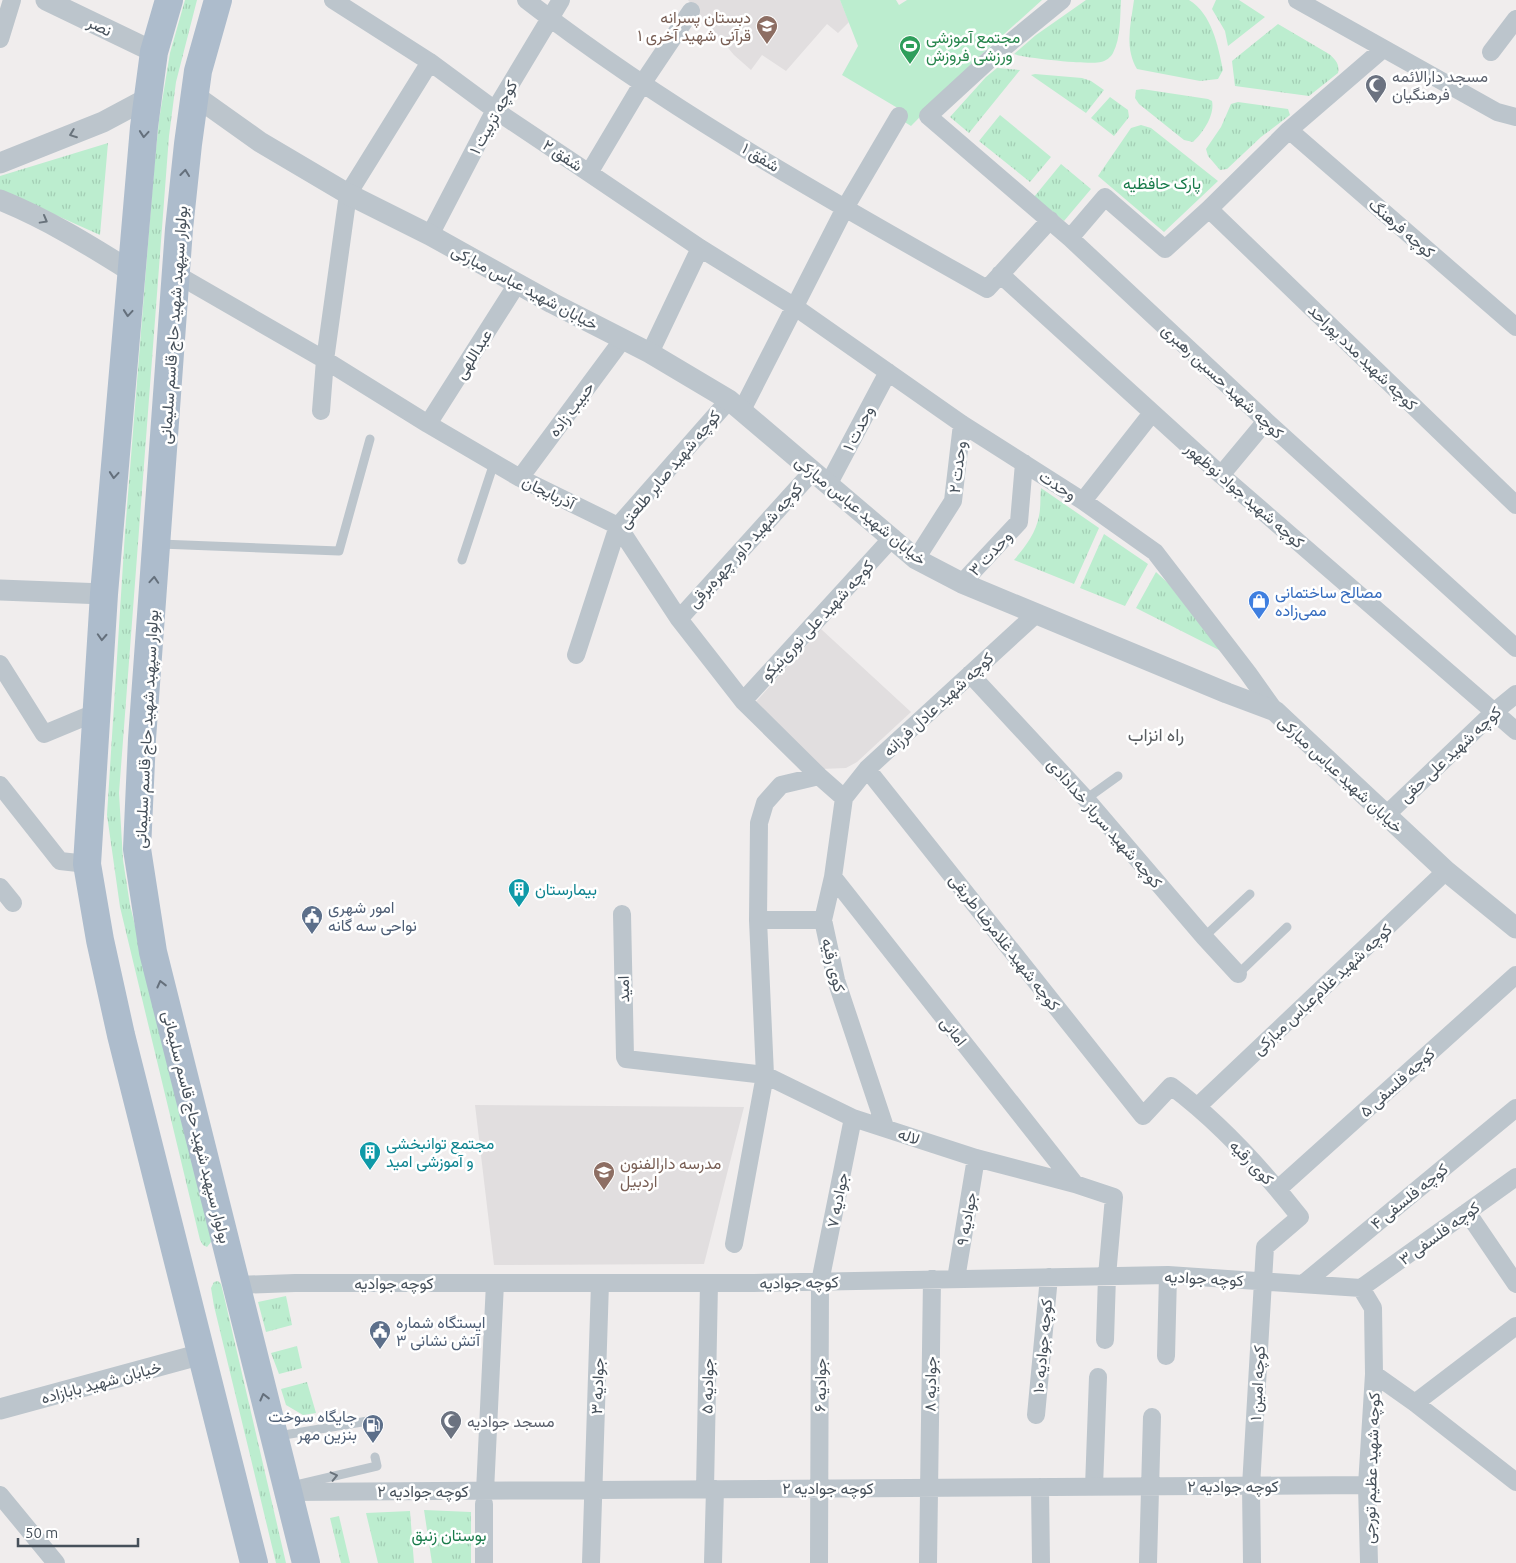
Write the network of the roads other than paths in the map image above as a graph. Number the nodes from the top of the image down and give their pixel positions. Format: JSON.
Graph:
{"nodes":[{"id":1,"x":12,"y":0,"type":"edge"},
{"id":2,"x":46,"y":0,"type":"edge"},
{"id":3,"x":169,"y":0,"type":"edge"},
{"id":4,"x":218,"y":0,"type":"edge"},
{"id":5,"x":332,"y":0,"type":"edge"},
{"id":6,"x":526,"y":0,"type":"edge"},
{"id":7,"x":561,"y":0,"type":"edge"},
{"id":8,"x":1062,"y":0,"type":"edge"},
{"id":9,"x":1297,"y":0,"type":"edge"},
{"id":10,"x":692,"y":11,"type":"dead end"},
{"id":11,"x":550,"y":19,"type":"junction"},
{"id":12,"x":1516,"y":19,"type":"edge"},
{"id":13,"x":0,"y":39,"type":"edge"},
{"id":14,"x":1383,"y":49,"type":"junction"},
{"id":15,"x":154,"y":52,"type":"junction"},
{"id":16,"x":1491,"y":52,"type":"dead end"},
{"id":17,"x":430,"y":62,"type":"junction"},
{"id":18,"x":642,"y":84,"type":"junction"},
{"id":19,"x":194,"y":95,"type":"junction"},
{"id":20,"x":148,"y":98,"type":"junction"},
{"id":21,"x":496,"y":110,"type":"junction"},
{"id":22,"x":899,"y":116,"type":"dead end"},
{"id":23,"x":1516,"y":117,"type":"edge"},
{"id":24,"x":1289,"y":130,"type":"junction"},
{"id":25,"x":0,"y":163,"type":"edge"},
{"id":26,"x":589,"y":173,"type":"junction"},
{"id":27,"x":348,"y":194,"type":"junction"},
{"id":28,"x":0,"y":200,"type":"edge"},
{"id":29,"x":845,"y":208,"type":"junction"},
{"id":30,"x":1209,"y":209,"type":"junction"},
{"id":31,"x":1050,"y":220,"type":"junction"},
{"id":32,"x":430,"y":235,"type":"junction"},
{"id":33,"x":1070,"y":238,"type":"junction"},
{"id":34,"x":700,"y":248,"type":"junction"},
{"id":35,"x":132,"y":272,"type":"junction"},
{"id":36,"x":176,"y":274,"type":"junction"},
{"id":37,"x":1000,"y":274,"type":"junction"},
{"id":38,"x":517,"y":284,"type":"junction"},
{"id":39,"x":795,"y":307,"type":"junction"},
{"id":40,"x":1515,"y":323,"type":"edge"},
{"id":41,"x":623,"y":339,"type":"junction"},
{"id":42,"x":650,"y":353,"type":"junction"},
{"id":43,"x":325,"y":360,"type":"junction"},
{"id":44,"x":888,"y":372,"type":"junction"},
{"id":45,"x":735,"y":405,"type":"junction"},
{"id":46,"x":321,"y":411,"type":"dead end"},
{"id":47,"x":1152,"y":413,"type":"junction"},
{"id":48,"x":1266,"y":421,"type":"junction"},
{"id":49,"x":428,"y":424,"type":"junction"},
{"id":50,"x":962,"y":424,"type":"junction"},
{"id":51,"x":370,"y":439,"type":"dead end"},
{"id":52,"x":494,"y":463,"type":"junction"},
{"id":53,"x":1024,"y":463,"type":"junction"},
{"id":54,"x":812,"y":472,"type":"junction"},
{"id":55,"x":1220,"y":475,"type":"junction"},
{"id":56,"x":520,"y":478,"type":"junction"},
{"id":57,"x":828,"y":485,"type":"junction"},
{"id":58,"x":1083,"y":501,"type":"junction"},
{"id":59,"x":1516,"y":505,"type":"edge"},
{"id":60,"x":618,"y":526,"type":"junction"},
{"id":61,"x":892,"y":538,"type":"junction"},
{"id":62,"x":157,"y":544,"type":"junction"},
{"id":63,"x":916,"y":559,"type":"junction"},
{"id":64,"x":462,"y":560,"type":"dead end"},
{"id":65,"x":962,"y":583,"type":"junction"},
{"id":66,"x":0,"y":590,"type":"edge"},
{"id":67,"x":104,"y":594,"type":"junction"},
{"id":68,"x":1036,"y":614,"type":"junction"},
{"id":69,"x":678,"y":619,"type":"junction"},
{"id":70,"x":1516,"y":648,"type":"edge"},
{"id":71,"x":576,"y":655,"type":"dead end"},
{"id":72,"x":0,"y":664,"type":"edge"},
{"id":73,"x":970,"y":674,"type":"junction"},
{"id":74,"x":1516,"y":694,"type":"edge"},
{"id":75,"x":743,"y":701,"type":"junction"},
{"id":76,"x":1274,"y":711,"type":"junction"},
{"id":77,"x":97,"y":712,"type":"junction"},
{"id":78,"x":1494,"y":712,"type":"junction"},
{"id":79,"x":1516,"y":731,"type":"edge"},
{"id":80,"x":867,"y":768,"type":"junction"},
{"id":81,"x":819,"y":776,"type":"junction"},
{"id":82,"x":1118,"y":776,"type":"dead end"},
{"id":83,"x":0,"y":785,"type":"edge"},
{"id":84,"x":844,"y":798,"type":"junction"},
{"id":85,"x":1086,"y":799,"type":"junction"},
{"id":86,"x":1385,"y":816,"type":"junction"},
{"id":87,"x":87,"y":864,"type":"junction"},
{"id":88,"x":1446,"y":871,"type":"junction"},
{"id":89,"x":834,"y":877,"type":"junction"},
{"id":90,"x":0,"y":886,"type":"edge"},
{"id":91,"x":1250,"y":894,"type":"dead end"},
{"id":92,"x":13,"y":903,"type":"dead end"},
{"id":93,"x":622,"y":914,"type":"dead end"},
{"id":94,"x":758,"y":920,"type":"junction"},
{"id":95,"x":824,"y":920,"type":"junction"},
{"id":96,"x":1287,"y":927,"type":"dead end"},
{"id":97,"x":1516,"y":928,"type":"edge"},
{"id":98,"x":1204,"y":937,"type":"junction"},
{"id":99,"x":1238,"y":974,"type":"joint"},
{"id":100,"x":1516,"y":975,"type":"edge"},
{"id":101,"x":630,"y":1060,"type":"joint"},
{"id":102,"x":765,"y":1075,"type":"junction"},
{"id":103,"x":1198,"y":1106,"type":"junction"},
{"id":104,"x":1516,"y":1108,"type":"edge"},
{"id":105,"x":1143,"y":1116,"type":"joint"},
{"id":106,"x":853,"y":1118,"type":"junction"},
{"id":107,"x":884,"y":1127,"type":"junction"},
{"id":108,"x":976,"y":1158,"type":"junction"},
{"id":109,"x":1516,"y":1177,"type":"edge"},
{"id":110,"x":1075,"y":1184,"type":"junction"},
{"id":111,"x":1278,"y":1189,"type":"junction"},
{"id":112,"x":1466,"y":1212,"type":"junction"},
{"id":113,"x":734,"y":1244,"type":"dead end"},
{"id":114,"x":1168,"y":1275,"type":"junction"},
{"id":115,"x":1108,"y":1276,"type":"junction"},
{"id":116,"x":1049,"y":1277,"type":"junction"},
{"id":117,"x":956,"y":1279,"type":"junction"},
{"id":118,"x":932,"y":1280,"type":"junction"},
{"id":119,"x":1263,"y":1281,"type":"junction"},
{"id":120,"x":820,"y":1282,"type":"junction"},
{"id":121,"x":495,"y":1283,"type":"junction"},
{"id":122,"x":600,"y":1283,"type":"junction"},
{"id":123,"x":709,"y":1283,"type":"junction"},
{"id":124,"x":1303,"y":1284,"type":"junction"},
{"id":125,"x":1516,"y":1284,"type":"edge"},
{"id":126,"x":236,"y":1285,"type":"junction"},
{"id":127,"x":1361,"y":1288,"type":"junction"},
{"id":128,"x":1516,"y":1326,"type":"edge"},
{"id":129,"x":1105,"y":1340,"type":"dead end"},
{"id":130,"x":202,"y":1354,"type":"junction"},
{"id":131,"x":1166,"y":1356,"type":"dead end"},
{"id":132,"x":1374,"y":1374,"type":"junction"},
{"id":133,"x":1098,"y":1377,"type":"dead end"},
{"id":134,"x":1415,"y":1403,"type":"junction"},
{"id":135,"x":0,"y":1409,"type":"edge"},
{"id":136,"x":1036,"y":1415,"type":"dead end"},
{"id":137,"x":1152,"y":1417,"type":"dead end"},
{"id":138,"x":371,"y":1434,"type":"dead end"},
{"id":139,"x":274,"y":1437,"type":"junction"},
{"id":140,"x":375,"y":1457,"type":"dead end"},
{"id":141,"x":1516,"y":1482,"type":"edge"},
{"id":142,"x":1367,"y":1485,"type":"junction"},
{"id":143,"x":1150,"y":1486,"type":"junction"},
{"id":144,"x":1251,"y":1486,"type":"junction"},
{"id":145,"x":1040,"y":1487,"type":"junction"},
{"id":146,"x":1094,"y":1487,"type":"junction"},
{"id":147,"x":820,"y":1488,"type":"junction"},
{"id":148,"x":929,"y":1488,"type":"junction"},
{"id":149,"x":287,"y":1489,"type":"junction"},
{"id":150,"x":710,"y":1489,"type":"junction"},
{"id":151,"x":594,"y":1490,"type":"junction"},
{"id":152,"x":0,"y":1494,"type":"edge"},
{"id":153,"x":485,"y":1497,"type":"junction"},
{"id":154,"x":56,"y":1563,"type":"edge"},
{"id":155,"x":254,"y":1563,"type":"edge"},
{"id":156,"x":306,"y":1563,"type":"edge"},
{"id":157,"x":484,"y":1563,"type":"edge"},
{"id":158,"x":591,"y":1563,"type":"edge"},
{"id":159,"x":714,"y":1563,"type":"edge"},
{"id":160,"x":819,"y":1563,"type":"edge"},
{"id":161,"x":928,"y":1563,"type":"edge"},
{"id":162,"x":1040,"y":1563,"type":"edge"},
{"id":163,"x":1148,"y":1563,"type":"edge"},
{"id":164,"x":1252,"y":1563,"type":"edge"},
{"id":165,"x":1369,"y":1563,"type":"edge"}],
"edges":[{"from":1,"to":13,"type":"street"},
{"from":2,"to":15,"type":"street","name":"نصر"},
{"from":3,"to":15,"type":"main road"},
{"from":4,"to":19,"type":"main road","name":"بولوار سپهبد شهید حاج قاسم سلیمانی"},
{"from":5,"to":17,"type":"street","name":"شفق ۲"},
{"from":6,"to":11,"type":"street","name":"شفق ۱"},
{"from":7,"to":11,"type":"street","name":"کوچه تربیت ۱"},
{"from":8,"to":31,"type":"street","name":"کوچه شهید حسین رهبری"},
{"from":9,"to":14,"type":"street"},
{"from":10,"to":18,"type":"street"},
{"from":11,"to":18,"type":"street","name":"شفق ۱"},
{"from":11,"to":21,"type":"street","name":"کوچه تربیت ۱"},
{"from":12,"to":16,"type":"street"},
{"from":14,"to":23,"type":"street"},
{"from":14,"to":24,"type":"street"},
{"from":15,"to":20,"type":"main road"},
{"from":17,"to":21,"type":"street","name":"شفق ۲"},
{"from":17,"to":27,"type":"street"},
{"from":18,"to":26,"type":"street"},
{"from":18,"to":29,"type":"street","name":"شفق ۱"},
{"from":19,"to":27,"type":"street","name":"خیابان شهید عباس مبارکی"},
{"from":36,"to":19,"type":"main road","name":"بولوار سپهبد شهید حاج قاسم سلیمانی","one_way":true},
{"from":20,"to":25,"type":"street","one_way":true},
{"from":20,"to":35,"type":"main road","one_way":true},
{"from":21,"to":26,"type":"street","name":"شفق ۲"},
{"from":21,"to":32,"type":"street","name":"کوچه تربیت ۱"},
{"from":22,"to":29,"type":"street"},
{"from":24,"to":30,"type":"street"},
{"from":24,"to":40,"type":"street","name":"کوچه فرهنگ"},
{"from":26,"to":34,"type":"street","name":"شفق ۲"},
{"from":27,"to":32,"type":"street","name":"خیابان شهید عباس مبارکی"},
{"from":27,"to":43,"type":"street"},
{"from":28,"to":35,"type":"street","one_way":true},
{"from":29,"to":37,"type":"street","name":"شفق ۱"},
{"from":29,"to":39,"type":"street"},
{"from":30,"to":33,"type":"street"},
{"from":30,"to":59,"type":"street","name":"کوچه شهید مدد پوراحد"},
{"from":31,"to":33,"type":"street","name":"کوچه شهید حسین رهبری"},
{"from":31,"to":37,"type":"street"},
{"from":32,"to":38,"type":"street","name":"خیابان شهید عباس مبارکی"},
{"from":33,"to":48,"type":"street","name":"کوچه شهید حسین رهبری"},
{"from":34,"to":39,"type":"street","name":"شفق ۲"},
{"from":34,"to":42,"type":"street"},
{"from":35,"to":67,"type":"main road","one_way":true},
{"from":36,"to":43,"type":"street","name":"آذربایجان"},
{"from":36,"to":62,"type":"main road","name":"بولوار سپهبد شهید حاج قاسم سلیمانی"},
{"from":37,"to":47,"type":"street","name":"کوچه شهید جواد نوظهور"},
{"from":38,"to":41,"type":"street","name":"خیابان شهید عباس مبارکی"},
{"from":38,"to":49,"type":"street","name":"عبداللهی"},
{"from":39,"to":44,"type":"street","name":"وحدت"},
{"from":39,"to":45,"type":"street"},
{"from":41,"to":42,"type":"street","name":"خیابان شهید عباس مبارکی"},
{"from":41,"to":56,"type":"street","name":"حبیب زاده"},
{"from":42,"to":45,"type":"street","name":"خیابان شهید عباس مبارکی"},
{"from":43,"to":46,"type":"street"},
{"from":43,"to":49,"type":"street","name":"آذربایجان"},
{"from":44,"to":50,"type":"street","name":"وحدت"},
{"from":44,"to":57,"type":"street","name":"وحدت ۱"},
{"from":45,"to":54,"type":"street","name":"خیابان شهید عباس مبارکی"},
{"from":45,"to":60,"type":"street","name":"کوچه شهید صابر طلعتی"},
{"from":47,"to":55,"type":"street","name":"کوچه شهید جواد نوظهور"},
{"from":47,"to":58,"type":"street"},
{"from":48,"to":55,"type":"street"},
{"from":48,"to":70,"type":"street","name":"کوچه شهید حسین رهبری"},
{"from":49,"to":52,"type":"street","name":"آذربایجان"},
{"from":50,"to":53,"type":"street","name":"وحدت"},
{"from":50,"to":63,"type":"street","name":"وحدت ۲"},
{"from":51,"to":62,"type":"lane"},
{"from":52,"to":56,"type":"street","name":"آذربایجان"},
{"from":52,"to":64,"type":"lane"},
{"from":53,"to":58,"type":"street","name":"وحدت"},
{"from":53,"to":65,"type":"street","name":"وحدت ۳"},
{"from":54,"to":57,"type":"street","name":"خیابان شهید عباس مبارکی"},
{"from":54,"to":69,"type":"street","name":"کوچه شهید داور چهره‌برقی"},
{"from":55,"to":78,"type":"street","name":"کوچه شهید جواد نوظهور"},
{"from":56,"to":60,"type":"street","name":"آذربایجان"},
{"from":57,"to":61,"type":"street","name":"خیابان شهید عباس مبارکی"},
{"from":58,"to":76,"type":"street","name":"وحدت"},
{"from":60,"to":69,"type":"street"},
{"from":60,"to":71,"type":"street","name":"کوچه شهید صابر طلعتی"},
{"from":61,"to":63,"type":"street","name":"خیابان شهید عباس مبارکی"},
{"from":61,"to":75,"type":"street","name":"کوچه شهید علی نوری‌نیکو"},
{"from":126,"to":62,"type":"main road","name":"بولوار سپهبد شهید حاج قاسم سلیمانی","one_way":true},
{"from":63,"to":65,"type":"street","name":"خیابان شهید عباس مبارکی"},
{"from":65,"to":68,"type":"street","name":"خیابان شهید عباس مبارکی"},
{"from":66,"to":67,"type":"street"},
{"from":67,"to":77,"type":"main road","one_way":true},
{"from":68,"to":73,"type":"street","name":"کوچه شهید عادل فرزانه"},
{"from":68,"to":76,"type":"street","name":"خیابان شهید عباس مبارکی"},
{"from":69,"to":75,"type":"street"},
{"from":72,"to":77,"type":"street"},
{"from":73,"to":80,"type":"street","name":"کوچه شهید عادل فرزانه"},
{"from":73,"to":85,"type":"street","name":"کوچه شهید سرباز خدادادی"},
{"from":74,"to":78,"type":"street","name":"کوچه شهید علی حقی"},
{"from":75,"to":81,"type":"street"},
{"from":76,"to":86,"type":"street","name":"خیابان شهید عباس مبارکی"},
{"from":77,"to":87,"type":"main road"},
{"from":78,"to":79,"type":"street","name":"کوچه شهید جواد نوظهور"},
{"from":78,"to":86,"type":"street","name":"کوچه شهید علی حقی"},
{"from":80,"to":84,"type":"street","name":"کوچه شهید عادل فرزانه"},
{"from":80,"to":105,"type":"street","name":"کوچه شهید غلامرضا طریقی"},
{"from":81,"to":84,"type":"street"},
{"from":81,"to":94,"type":"street"},
{"from":82,"to":85,"type":"lane"},
{"from":83,"to":87,"type":"street"},
{"from":84,"to":89,"type":"street","name":"کوی رقیه"},
{"from":85,"to":98,"type":"street","name":"کوچه شهید سرباز خدادادی"},
{"from":86,"to":88,"type":"street","name":"خیابان شهید عباس مبارکی"},
{"from":87,"to":130,"type":"main road"},
{"from":88,"to":97,"type":"street","name":"خیابان شهید عباس مبارکی"},
{"from":88,"to":103,"type":"street","name":"کوچه شهید غلام‌عباس مبارکی"},
{"from":89,"to":95,"type":"street","name":"کوی رقیه"},
{"from":89,"to":110,"type":"street","name":"امانی"},
{"from":90,"to":92,"type":"street"},
{"from":91,"to":98,"type":"lane"},
{"from":93,"to":101,"type":"street","name":"امید"},
{"from":94,"to":95,"type":"street"},
{"from":94,"to":102,"type":"street"},
{"from":95,"to":107,"type":"street","name":"کوی رقیه"},
{"from":96,"to":99,"type":"lane"},
{"from":98,"to":99,"type":"street","name":"کوچه شهید سرباز خدادادی"},
{"from":100,"to":111,"type":"street","name":"کوچه فلسفی ۵"},
{"from":101,"to":102,"type":"street","name":"لاله"},
{"from":102,"to":106,"type":"street","name":"لاله"},
{"from":102,"to":113,"type":"street"},
{"from":103,"to":105,"type":"street","name":"کوی رقیه"},
{"from":103,"to":111,"type":"street","name":"کوی رقیه"},
{"from":104,"to":124,"type":"street","name":"کوچه فلسفی ۴"},
{"from":106,"to":107,"type":"street","name":"لاله"},
{"from":106,"to":120,"type":"street","name":"جوادیه ۷"},
{"from":107,"to":108,"type":"street","name":"لاله"},
{"from":108,"to":110,"type":"street","name":"لاله"},
{"from":108,"to":117,"type":"street","name":"جوادیه ۹"},
{"from":109,"to":112,"type":"street","name":"کوچه فلسفی ۳"},
{"from":110,"to":115,"type":"street","name":"لاله"},
{"from":111,"to":119,"type":"street","name":"کوی رقیه"},
{"from":112,"to":125,"type":"street"},
{"from":112,"to":127,"type":"street","name":"کوچه فلسفی ۳"},
{"from":114,"to":115,"type":"street","name":"کوچه جوادیه"},
{"from":114,"to":119,"type":"street","name":"کوچه جوادیه"},
{"from":114,"to":131,"type":"street"},
{"from":115,"to":116,"type":"street","name":"کوچه جوادیه"},
{"from":115,"to":129,"type":"street"},
{"from":116,"to":117,"type":"street","name":"کوچه جوادیه"},
{"from":116,"to":136,"type":"street","name":"کوچه جوادیه ۱۰"},
{"from":117,"to":118,"type":"street","name":"کوچه جوادیه"},
{"from":118,"to":120,"type":"street","name":"کوچه جوادیه"},
{"from":118,"to":148,"type":"street","name":"جوادیه ۸"},
{"from":119,"to":124,"type":"street","name":"کوچه جوادیه"},
{"from":119,"to":144,"type":"street","name":"کوچه امین ۱"},
{"from":120,"to":123,"type":"street","name":"کوچه جوادیه"},
{"from":120,"to":147,"type":"street","name":"جوادیه ۶"},
{"from":121,"to":122,"type":"street","name":"کوچه جوادیه"},
{"from":121,"to":126,"type":"street","name":"کوچه جوادیه"},
{"from":121,"to":153,"type":"street"},
{"from":122,"to":123,"type":"street","name":"کوچه جوادیه"},
{"from":122,"to":151,"type":"street","name":"جوادیه ۳"},
{"from":123,"to":150,"type":"street","name":"جوادیه ۵"},
{"from":124,"to":127,"type":"street","name":"کوچه جوادیه"},
{"from":139,"to":126,"type":"main road","name":"بولوار سپهبد شهید حاج قاسم سلیمانی","one_way":true},
{"from":127,"to":132,"type":"street","name":"کوچه شهید عظیم تورجی"},
{"from":128,"to":134,"type":"street"},
{"from":130,"to":135,"type":"street","name":"خیابان شهید بابازاده"},
{"from":130,"to":155,"type":"main road"},
{"from":132,"to":134,"type":"street"},
{"from":132,"to":142,"type":"street","name":"کوچه شهید عظیم تورجی"},
{"from":133,"to":146,"type":"street"},
{"from":134,"to":141,"type":"street"},
{"from":137,"to":143,"type":"street"},
{"from":138,"to":139,"type":"lane"},
{"from":139,"to":149,"type":"main road","name":"بولوار سپهبد شهید حاج قاسم سلیمانی"},
{"from":149,"to":140,"type":"lane","one_way":true},
{"from":142,"to":144,"type":"street","name":"کوچه جوادیه ۲"},
{"from":142,"to":165,"type":"street","name":"کوچه شهید عظیم تورجی"},
{"from":143,"to":144,"type":"street","name":"کوچه جوادیه ۲"},
{"from":143,"to":146,"type":"street","name":"کوچه جوادیه ۲"},
{"from":143,"to":163,"type":"street"},
{"from":144,"to":164,"type":"street","name":"کوچه امین ۱"},
{"from":145,"to":146,"type":"street","name":"کوچه جوادیه ۲"},
{"from":145,"to":148,"type":"street","name":"کوچه جوادیه ۲"},
{"from":145,"to":162,"type":"street"},
{"from":147,"to":148,"type":"street","name":"کوچه جوادیه ۲"},
{"from":147,"to":150,"type":"street","name":"کوچه جوادیه ۲"},
{"from":147,"to":160,"type":"street","name":"جوادیه ۶"},
{"from":148,"to":161,"type":"street","name":"جوادیه ۸"},
{"from":149,"to":153,"type":"street","name":"کوچه جوادیه ۲"},
{"from":149,"to":156,"type":"main road","name":"بولوار سپهبد شهید حاج قاسم سلیمانی"},
{"from":150,"to":151,"type":"street","name":"کوچه جوادیه ۲"},
{"from":150,"to":159,"type":"street","name":"جوادیه ۵"},
{"from":151,"to":153,"type":"street","name":"کوچه جوادیه ۲"},
{"from":151,"to":158,"type":"street","name":"جوادیه ۳"},
{"from":152,"to":154,"type":"street"},
{"from":153,"to":157,"type":"street"}]}
